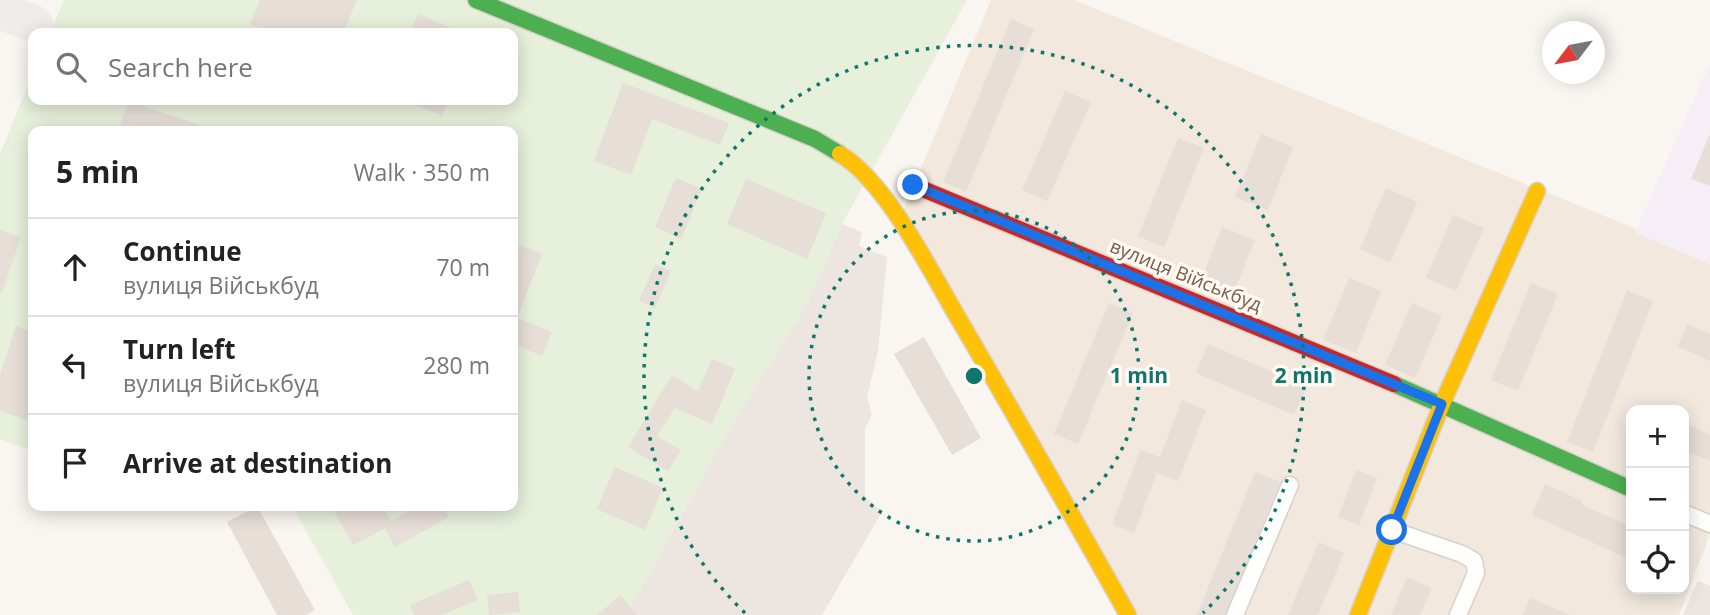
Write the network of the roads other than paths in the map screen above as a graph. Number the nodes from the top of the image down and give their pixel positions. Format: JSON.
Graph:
{"nodes":[{"id":1,"x":476,"y":0,"type":"edge"},
{"id":2,"x":913,"y":185,"type":"dead end"},
{"id":3,"x":1537,"y":191,"type":"dead end"},
{"id":4,"x":1442,"y":404,"type":"junction"},
{"id":5,"x":1290,"y":485,"type":"dead end"},
{"id":6,"x":1626,"y":487,"type":"edge"},
{"id":7,"x":1689,"y":515,"type":"edge"},
{"id":8,"x":1710,"y":524,"type":"edge"},
{"id":9,"x":1392,"y":530,"type":"junction"},
{"id":10,"x":1128,"y":615,"type":"edge"},
{"id":11,"x":1236,"y":615,"type":"edge"},
{"id":12,"x":1358,"y":615,"type":"edge"},
{"id":13,"x":1458,"y":615,"type":"edge"}],
"edges":[{"from":1,"to":10,"type":"street"},
{"from":2,"to":4,"type":"street","name":"вулиця Військбуд"},
{"from":3,"to":4,"type":"street"},
{"from":4,"to":6,"type":"street","name":"вулиця Військбуд"},
{"from":4,"to":9,"type":"street"},
{"from":5,"to":11,"type":"street"},
{"from":7,"to":8,"type":"street"},
{"from":9,"to":12,"type":"street"},
{"from":9,"to":13,"type":"street"}]}
